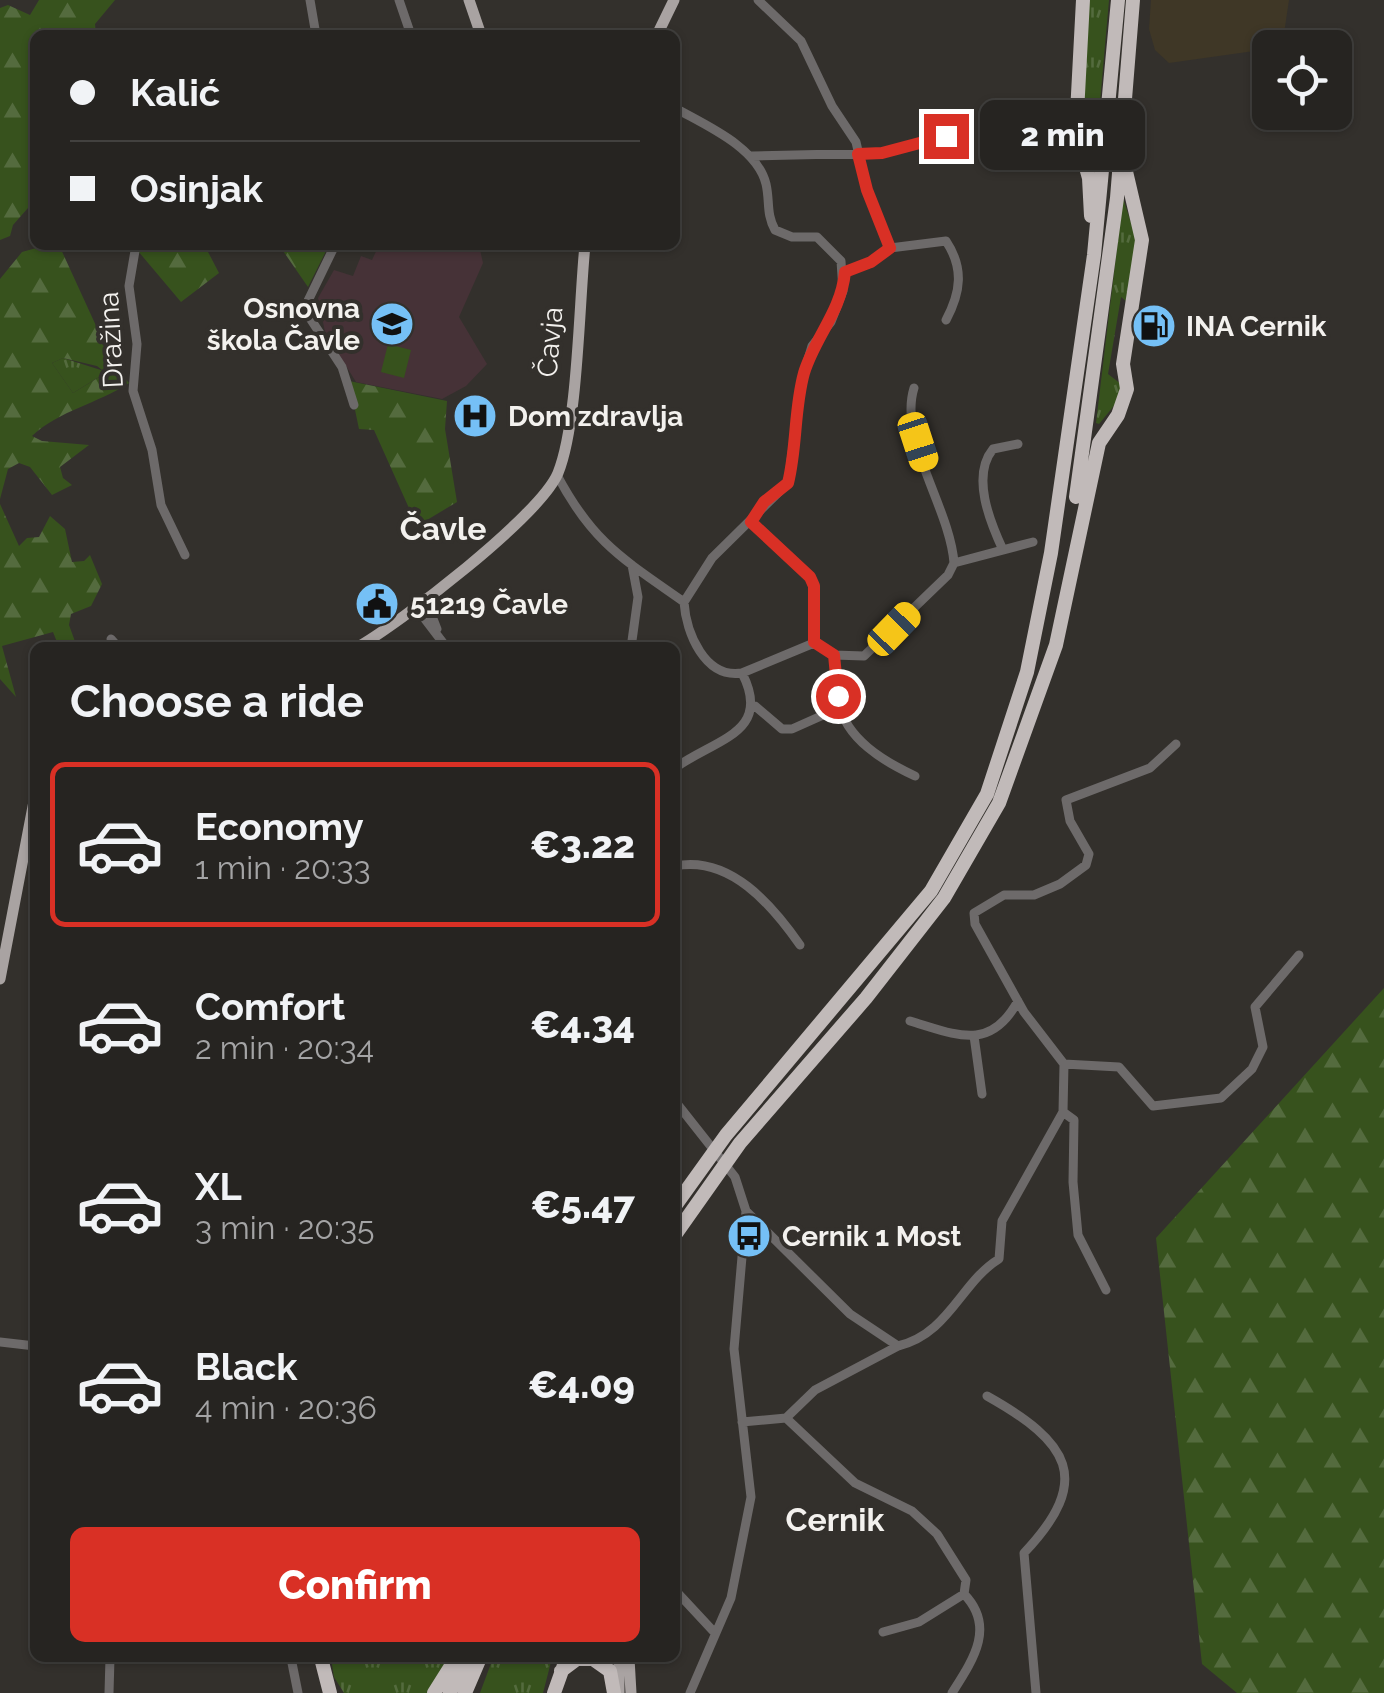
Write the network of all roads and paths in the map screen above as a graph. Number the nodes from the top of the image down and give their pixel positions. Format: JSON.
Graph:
{"nodes":[{"id":1,"x":310,"y":0,"type":"edge"},
{"id":2,"x":399,"y":0,"type":"edge"},
{"id":3,"x":469,"y":0,"type":"edge"},
{"id":4,"x":674,"y":0,"type":"edge"},
{"id":5,"x":758,"y":0,"type":"edge"},
{"id":6,"x":1083,"y":0,"type":"edge"},
{"id":7,"x":1118,"y":0,"type":"edge"},
{"id":8,"x":1134,"y":0,"type":"edge"},
{"id":9,"x":314,"y":30,"type":"edge"},
{"id":10,"x":408,"y":30,"type":"edge"},
{"id":11,"x":479,"y":30,"type":"edge"},
{"id":12,"x":659,"y":30,"type":"edge"},
{"id":13,"x":680,"y":111,"type":"edge"},
{"id":14,"x":946,"y":136,"type":"dead end"},
{"id":15,"x":1121,"y":150,"type":"junction"},
{"id":16,"x":858,"y":154,"type":"junction"},
{"id":17,"x":749,"y":156,"type":"junction"},
{"id":18,"x":890,"y":248,"type":"junction"},
{"id":19,"x":135,"y":250,"type":"edge"},
{"id":20,"x":333,"y":250,"type":"edge"},
{"id":21,"x":584,"y":250,"type":"edge"},
{"id":22,"x":845,"y":272,"type":"junction"},
{"id":23,"x":946,"y":320,"type":"dead end"},
{"id":24,"x":914,"y":388,"type":"dead end"},
{"id":25,"x":354,"y":404,"type":"dead end"},
{"id":26,"x":1018,"y":444,"type":"dead end"},
{"id":27,"x":557,"y":475,"type":"junction"},
{"id":28,"x":1060,"y":495,"type":"junction"},
{"id":29,"x":751,"y":522,"type":"junction"},
{"id":30,"x":1033,"y":542,"type":"dead end"},
{"id":31,"x":1002,"y":550,"type":"junction"},
{"id":32,"x":185,"y":555,"type":"dead end"},
{"id":33,"x":954,"y":563,"type":"junction"},
{"id":34,"x":632,"y":565,"type":"junction"},
{"id":35,"x":420,"y":602,"type":"junction"},
{"id":36,"x":684,"y":602,"type":"junction"},
{"id":37,"x":111,"y":639,"type":"dead end"},
{"id":38,"x":114,"y":642,"type":"edge"},
{"id":39,"x":364,"y":642,"type":"edge"},
{"id":40,"x":444,"y":642,"type":"edge"},
{"id":41,"x":632,"y":642,"type":"edge"},
{"id":42,"x":814,"y":642,"type":"junction"},
{"id":43,"x":834,"y":655,"type":"junction"},
{"id":44,"x":742,"y":672,"type":"junction"},
{"id":45,"x":1040,"y":684,"type":"junction"},
{"id":46,"x":755,"y":706,"type":"junction"},
{"id":47,"x":839,"y":708,"type":"junction"},
{"id":48,"x":1176,"y":744,"type":"dead end"},
{"id":49,"x":680,"y":765,"type":"edge"},
{"id":50,"x":915,"y":776,"type":"dead end"},
{"id":51,"x":30,"y":817,"type":"edge"},
{"id":52,"x":30,"y":840,"type":"edge"},
{"id":53,"x":22,"y":850,"type":"junction"},
{"id":54,"x":680,"y":865,"type":"edge"},
{"id":55,"x":800,"y":944,"type":"dead end"},
{"id":56,"x":1299,"y":955,"type":"dead end"},
{"id":57,"x":0,"y":980,"type":"edge"},
{"id":58,"x":1018,"y":1001,"type":"junction"},
{"id":59,"x":910,"y":1021,"type":"dead end"},
{"id":60,"x":974,"y":1036,"type":"junction"},
{"id":61,"x":1064,"y":1064,"type":"junction"},
{"id":62,"x":982,"y":1094,"type":"dead end"},
{"id":63,"x":680,"y":1108,"type":"edge"},
{"id":64,"x":1063,"y":1112,"type":"junction"},
{"id":65,"x":680,"y":1199,"type":"edge"},
{"id":66,"x":746,"y":1210,"type":"junction"},
{"id":67,"x":680,"y":1228,"type":"edge"},
{"id":68,"x":1106,"y":1290,"type":"dead end"},
{"id":69,"x":0,"y":1342,"type":"edge"},
{"id":70,"x":30,"y":1345,"type":"edge"},
{"id":71,"x":898,"y":1346,"type":"junction"},
{"id":72,"x":987,"y":1396,"type":"dead end"},
{"id":73,"x":786,"y":1418,"type":"junction"},
{"id":74,"x":742,"y":1422,"type":"junction"},
{"id":75,"x":964,"y":1594,"type":"junction"},
{"id":76,"x":680,"y":1596,"type":"edge"},
{"id":77,"x":883,"y":1632,"type":"dead end"},
{"id":78,"x":715,"y":1634,"type":"junction"},
{"id":79,"x":110,"y":1662,"type":"edge"},
{"id":80,"x":292,"y":1662,"type":"edge"},
{"id":81,"x":322,"y":1662,"type":"edge"},
{"id":82,"x":453,"y":1662,"type":"edge"},
{"id":83,"x":463,"y":1662,"type":"edge"},
{"id":84,"x":478,"y":1662,"type":"edge"},
{"id":85,"x":486,"y":1662,"type":"edge"},
{"id":86,"x":564,"y":1662,"type":"edge"},
{"id":87,"x":598,"y":1662,"type":"edge"},
{"id":88,"x":618,"y":1662,"type":"edge"},
{"id":89,"x":629,"y":1662,"type":"edge"},
{"id":90,"x":109,"y":1693,"type":"edge"},
{"id":91,"x":298,"y":1693,"type":"edge"},
{"id":92,"x":330,"y":1693,"type":"edge"},
{"id":93,"x":434,"y":1693,"type":"edge"},
{"id":94,"x":450,"y":1693,"type":"edge"},
{"id":95,"x":465,"y":1693,"type":"edge"},
{"id":96,"x":474,"y":1693,"type":"edge"},
{"id":97,"x":554,"y":1693,"type":"edge"},
{"id":98,"x":617,"y":1693,"type":"edge"},
{"id":99,"x":632,"y":1693,"type":"edge"},
{"id":100,"x":690,"y":1693,"type":"edge"},
{"id":101,"x":952,"y":1693,"type":"edge"},
{"id":102,"x":1036,"y":1693,"type":"edge"}],
"edges":[{"from":1,"to":9,"type":"street"},
{"from":2,"to":10,"type":"street"},
{"from":3,"to":11,"type":"main road"},
{"from":4,"to":12,"type":"main road"},
{"from":5,"to":16,"type":"street"},
{"from":6,"to":28,"type":"highway"},
{"from":7,"to":28,"type":"highway"},
{"from":8,"to":15,"type":"highway"},
{"from":13,"to":17,"type":"street"},
{"from":14,"to":16,"type":"street"},
{"from":15,"to":45,"type":"highway"},
{"from":15,"to":45,"type":"highway"},
{"from":16,"to":17,"type":"street"},
{"from":16,"to":18,"type":"street"},
{"from":17,"to":22,"type":"street"},
{"from":18,"to":22,"type":"street"},
{"from":18,"to":23,"type":"street"},
{"from":19,"to":32,"type":"street","name":"Dražina"},
{"from":20,"to":25,"type":"street"},
{"from":21,"to":27,"type":"main road","name":"Čavja"},
{"from":22,"to":29,"type":"street"},
{"from":24,"to":33,"type":"street"},
{"from":26,"to":31,"type":"street"},
{"from":27,"to":34,"type":"street"},
{"from":27,"to":35,"type":"main road"},
{"from":28,"to":65,"type":"highway"},
{"from":29,"to":36,"type":"street"},
{"from":29,"to":42,"type":"street"},
{"from":30,"to":31,"type":"street"},
{"from":31,"to":33,"type":"street"},
{"from":33,"to":43,"type":"street"},
{"from":34,"to":36,"type":"street"},
{"from":34,"to":41,"type":"street"},
{"from":35,"to":39,"type":"main road"},
{"from":35,"to":40,"type":"street"},
{"from":36,"to":44,"type":"street"},
{"from":37,"to":38,"type":"street"},
{"from":42,"to":43,"type":"street"},
{"from":42,"to":44,"type":"street"},
{"from":43,"to":47,"type":"street"},
{"from":44,"to":46,"type":"street"},
{"from":45,"to":67,"type":"highway"},
{"from":46,"to":47,"type":"street"},
{"from":46,"to":49,"type":"street"},
{"from":47,"to":50,"type":"street"},
{"from":48,"to":58,"type":"street"},
{"from":51,"to":53,"type":"main road"},
{"from":52,"to":53,"type":"main road"},
{"from":53,"to":57,"type":"main road"},
{"from":54,"to":55,"type":"street"},
{"from":56,"to":61,"type":"street"},
{"from":58,"to":60,"type":"street"},
{"from":58,"to":61,"type":"street"},
{"from":59,"to":60,"type":"street"},
{"from":60,"to":62,"type":"street"},
{"from":61,"to":64,"type":"street"},
{"from":63,"to":66,"type":"street"},
{"from":64,"to":68,"type":"street"},
{"from":64,"to":71,"type":"street"},
{"from":66,"to":71,"type":"street"},
{"from":66,"to":74,"type":"street"},
{"from":69,"to":70,"type":"street"},
{"from":71,"to":73,"type":"street"},
{"from":72,"to":102,"type":"street"},
{"from":73,"to":74,"type":"street"},
{"from":73,"to":75,"type":"street"},
{"from":74,"to":78,"type":"street"},
{"from":75,"to":77,"type":"street"},
{"from":75,"to":101,"type":"street"},
{"from":76,"to":78,"type":"street"},
{"from":78,"to":100,"type":"street"},
{"from":79,"to":90,"type":"street"},
{"from":80,"to":91,"type":"street"},
{"from":81,"to":92,"type":"highway"},
{"from":82,"to":93,"type":"highway"},
{"from":83,"to":94,"type":"highway"},
{"from":84,"to":95,"type":"highway"},
{"from":85,"to":96,"type":"highway"},
{"from":86,"to":97,"type":"highway"},
{"from":87,"to":98,"type":"highway"},
{"from":88,"to":98,"type":"main road"},
{"from":89,"to":99,"type":"main road"}]}
